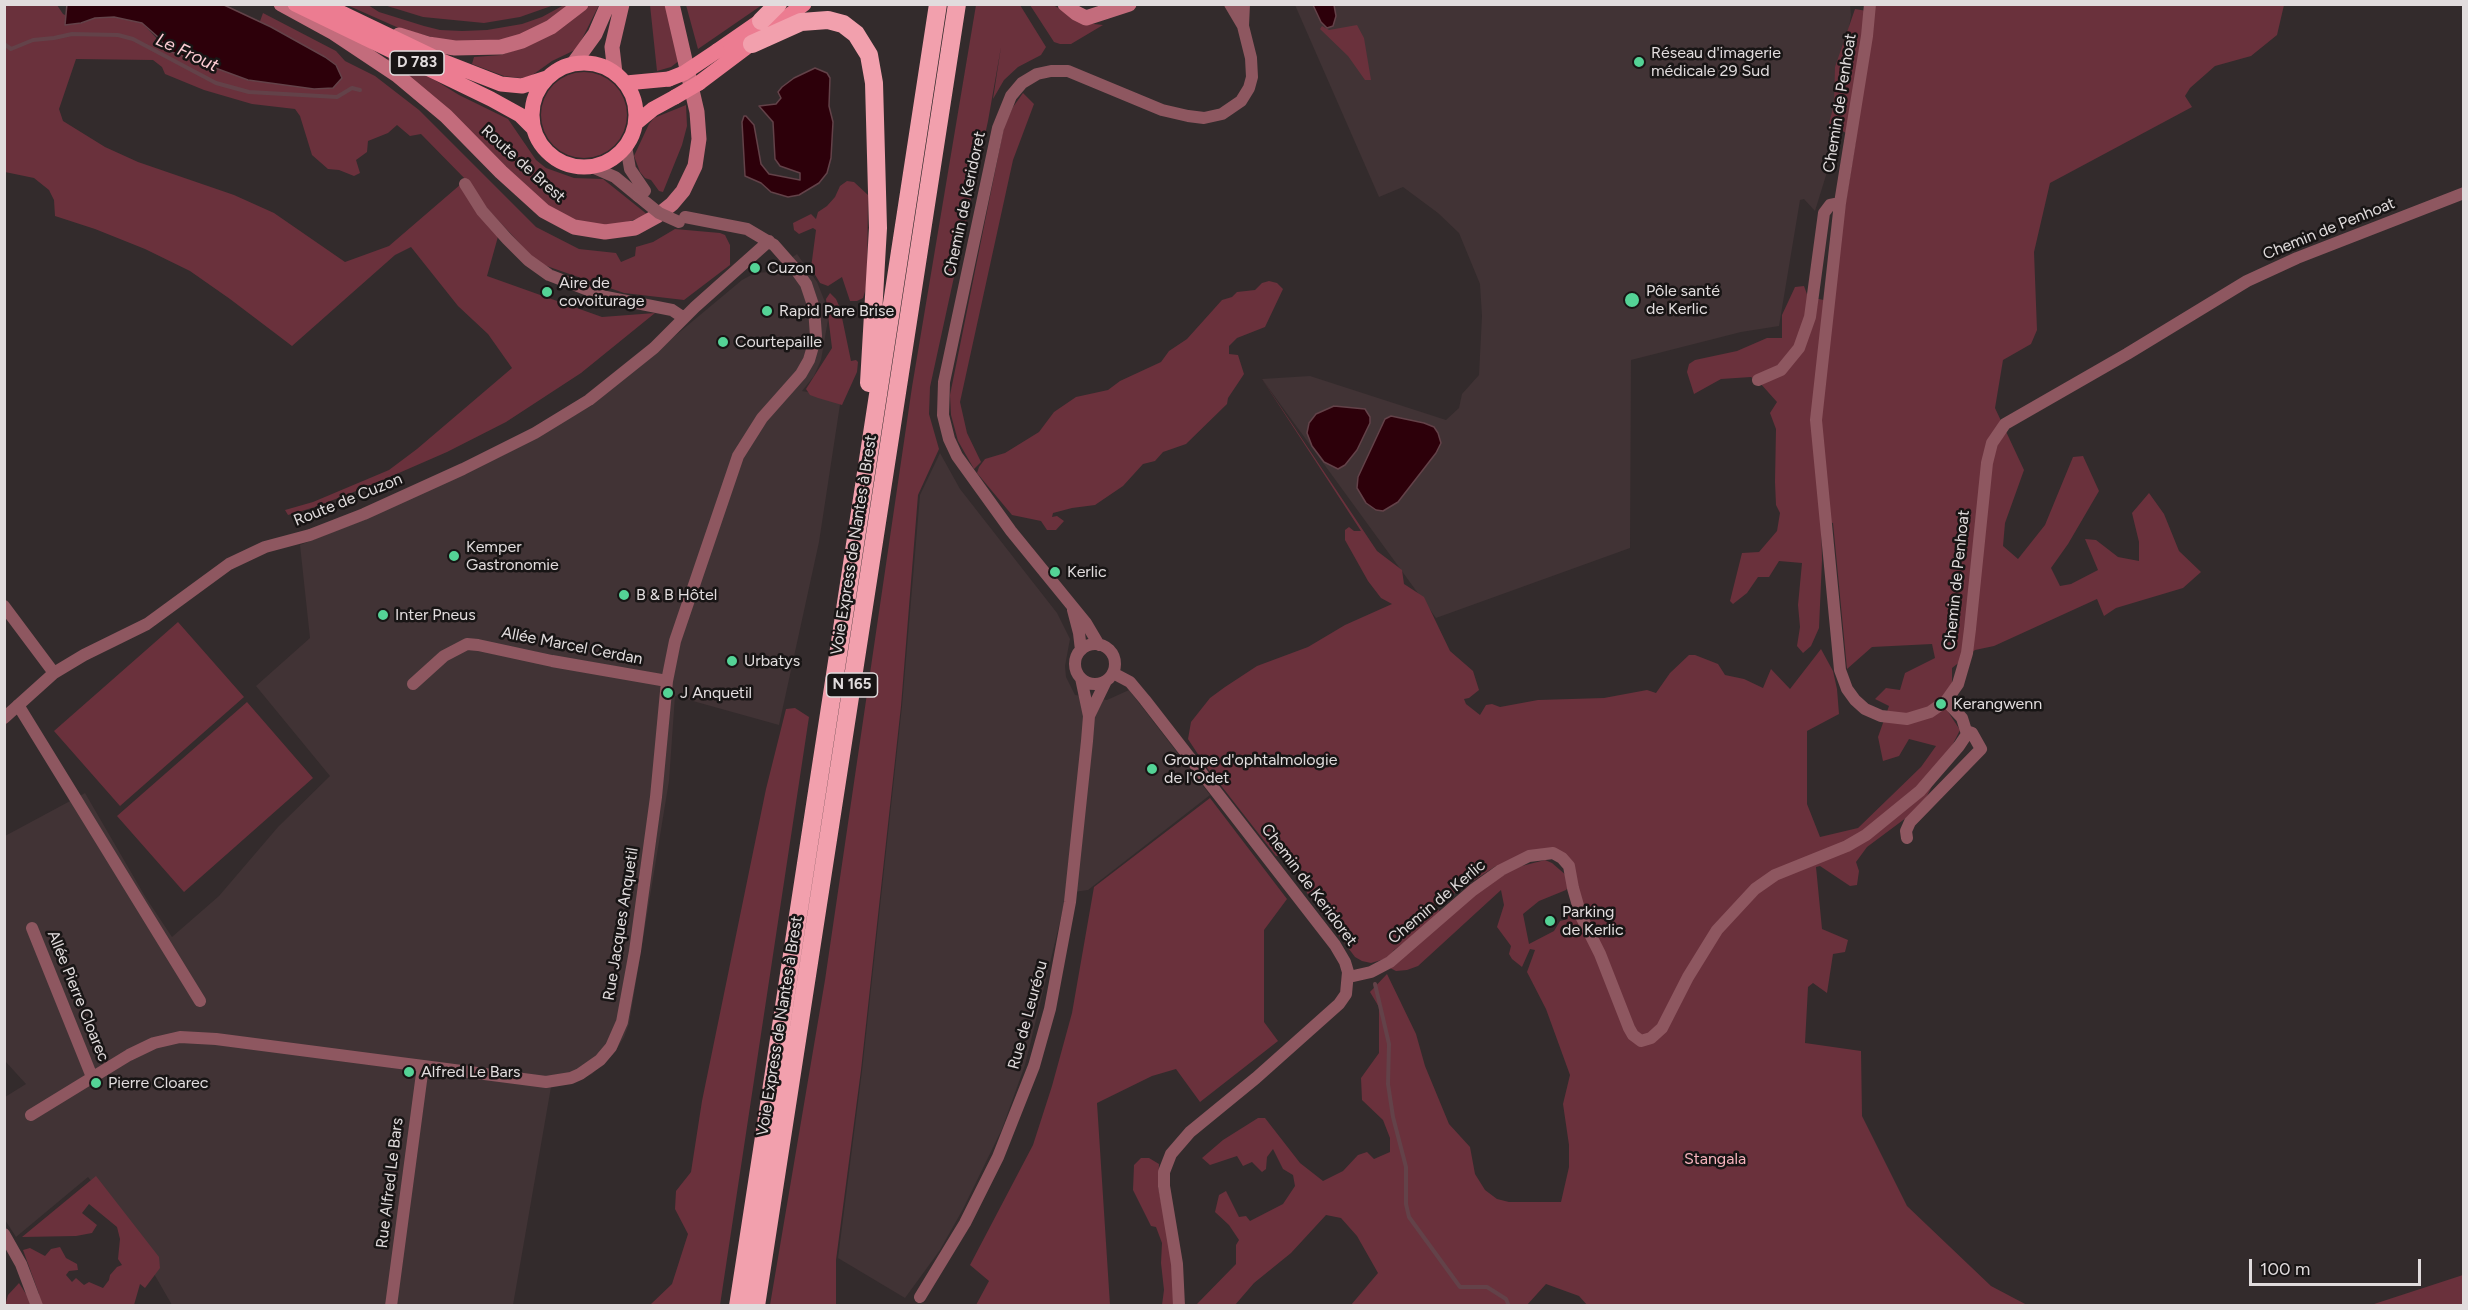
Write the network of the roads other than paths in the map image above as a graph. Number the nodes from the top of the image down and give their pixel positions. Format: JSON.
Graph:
{"nodes":[{"id":1,"x":281,"y":4,"type":"edge"},
{"id":2,"x":295,"y":4,"type":"edge"},
{"id":3,"x":324,"y":4,"type":"edge"},
{"id":4,"x":581,"y":4,"type":"edge"},
{"id":5,"x":608,"y":4,"type":"edge"},
{"id":6,"x":622,"y":4,"type":"edge"},
{"id":7,"x":672,"y":4,"type":"edge"},
{"id":8,"x":778,"y":4,"type":"edge"},
{"id":9,"x":786,"y":4,"type":"edge"},
{"id":10,"x":804,"y":4,"type":"edge"},
{"id":11,"x":938,"y":4,"type":"edge"},
{"id":12,"x":957,"y":4,"type":"edge"},
{"id":13,"x":1065,"y":4,"type":"edge"},
{"id":14,"x":1091,"y":4,"type":"edge"},
{"id":15,"x":1129,"y":4,"type":"edge"},
{"id":16,"x":1230,"y":4,"type":"edge"},
{"id":17,"x":1244,"y":4,"type":"edge"},
{"id":18,"x":1870,"y":4,"type":"edge"},
{"id":19,"x":1107,"y":12,"type":"junction"},
{"id":20,"x":761,"y":21,"type":"junction"},
{"id":21,"x":369,"y":26,"type":"junction"},
{"id":22,"x":1243,"y":26,"type":"junction"},
{"id":23,"x":752,"y":44,"type":"junction"},
{"id":24,"x":574,"y":63,"type":"junction"},
{"id":25,"x":547,"y":78,"type":"junction"},
{"id":26,"x":620,"y":78,"type":"junction"},
{"id":27,"x":636,"y":123,"type":"junction"},
{"id":28,"x":534,"y":129,"type":"junction"},
{"id":29,"x":626,"y":146,"type":"junction"},
{"id":30,"x":592,"y":166,"type":"junction"},
{"id":31,"x":465,"y":184,"type":"dead end"},
{"id":32,"x":2463,"y":193,"type":"edge"},
{"id":33,"x":641,"y":194,"type":"junction"},
{"id":34,"x":1840,"y":203,"type":"junction"},
{"id":35,"x":769,"y":241,"type":"junction"},
{"id":36,"x":684,"y":318,"type":"junction"},
{"id":37,"x":1758,"y":380,"type":"dead end"},
{"id":38,"x":858,"y":523,"type":"junction"},
{"id":39,"x":4,"y":606,"type":"edge"},
{"id":40,"x":1072,"y":609,"type":"junction"},
{"id":41,"x":1099,"y":645,"type":"junction"},
{"id":42,"x":1081,"y":650,"type":"junction"},
{"id":43,"x":54,"y":673,"type":"junction"},
{"id":44,"x":1109,"y":677,"type":"junction"},
{"id":45,"x":1081,"y":678,"type":"junction"},
{"id":46,"x":667,"y":681,"type":"junction"},
{"id":47,"x":413,"y":684,"type":"dead end"},
{"id":48,"x":1946,"y":701,"type":"junction"},
{"id":49,"x":18,"y":705,"type":"junction"},
{"id":50,"x":1089,"y":716,"type":"junction"},
{"id":51,"x":4,"y":718,"type":"edge"},
{"id":52,"x":1965,"y":731,"type":"junction"},
{"id":53,"x":1907,"y":838,"type":"dead end"},
{"id":54,"x":32,"y":928,"type":"dead end"},
{"id":55,"x":1349,"y":977,"type":"junction"},
{"id":56,"x":200,"y":1001,"type":"dead end"},
{"id":57,"x":423,"y":1066,"type":"junction"},
{"id":58,"x":92,"y":1077,"type":"junction"},
{"id":59,"x":31,"y":1115,"type":"dead end"},
{"id":60,"x":4,"y":1234,"type":"edge"},
{"id":61,"x":920,"y":1297,"type":"dead end"},
{"id":62,"x":37,"y":1305,"type":"edge"},
{"id":63,"x":391,"y":1305,"type":"edge"},
{"id":64,"x":738,"y":1305,"type":"edge"},
{"id":65,"x":756,"y":1305,"type":"edge"},
{"id":66,"x":1179,"y":1305,"type":"edge"}],
"edges":[{"from":1,"to":7,"type":"main road","name":"Route de Brest"},
{"from":2,"to":28,"type":"main road","name":"Route de Brest","number":"D 783"},
{"from":3,"to":21,"type":"main road","number":"D 783"},
{"from":4,"to":21,"type":"main road"},
{"from":5,"to":24,"type":"main road"},
{"from":6,"to":26,"type":"main road"},
{"from":8,"to":20,"type":"highway"},
{"from":9,"to":20,"type":"main road"},
{"from":10,"to":23,"type":"main road"},
{"from":11,"to":38,"type":"highway","name":"Voie Express de Nantes à Brest","number":"N 165"},
{"from":12,"to":65,"type":"highway","name":"Voie Express de Nantes à Brest","number":"N 165"},
{"from":13,"to":19,"type":"main road"},
{"from":14,"to":19,"type":"main road"},
{"from":15,"to":19,"type":"main road"},
{"from":16,"to":22,"type":"street","name":"Chemin de Keridoret"},
{"from":17,"to":22,"type":"street","name":"Chemin de Keridoret"},
{"from":18,"to":34,"type":"street","name":"Chemin de Penhoat"},
{"from":20,"to":26,"type":"main road","bridge":true},
{"from":21,"to":25,"type":"main road","number":"D 783"},
{"from":22,"to":40,"type":"street","name":"Chemin de Keridoret"},
{"from":23,"to":27,"type":"main road","bridge":true},
{"from":23,"to":38,"type":"highway"},
{"from":24,"to":25,"type":"main road"},
{"from":24,"to":26,"type":"main road"},
{"from":25,"to":28,"type":"main road"},
{"from":26,"to":27,"type":"main road"},
{"from":27,"to":29,"type":"main road"},
{"from":28,"to":30,"type":"main road"},
{"from":29,"to":30,"type":"main road"},
{"from":29,"to":33,"type":"street"},
{"from":30,"to":33,"type":"street"},
{"from":31,"to":36,"type":"street"},
{"from":32,"to":48,"type":"street","name":"Chemin de Penhoat"},
{"from":33,"to":35,"type":"street"},
{"from":34,"to":37,"type":"street"},
{"from":34,"to":48,"type":"street","name":"Chemin de Penhoat"},
{"from":35,"to":36,"type":"street","name":"Route de Cuzon"},
{"from":35,"to":46,"type":"street","name":"Rue Jacques Anquetil"},
{"from":36,"to":43,"type":"street","name":"Route de Cuzon"},
{"from":38,"to":64,"type":"highway","name":"Voie Express de Nantes à Brest","number":"N 165"},
{"from":39,"to":43,"type":"street"},
{"from":40,"to":41,"type":"street","name":"Chemin de Keridoret"},
{"from":40,"to":42,"type":"street","name":"Chemin de Keridoret"},
{"from":41,"to":42,"type":"street"},
{"from":41,"to":44,"type":"street"},
{"from":42,"to":45,"type":"street"},
{"from":43,"to":49,"type":"street","name":"Route de Cuzon"},
{"from":44,"to":45,"type":"street"},
{"from":44,"to":50,"type":"street","name":"Rue de Leuréou"},
{"from":44,"to":55,"type":"street","name":"Chemin de Keridoret"},
{"from":45,"to":50,"type":"street","name":"Rue de Leuréou"},
{"from":46,"to":47,"type":"street","name":"Allée Marcel Cerdan"},
{"from":46,"to":57,"type":"street","name":"Rue Jacques Anquetil"},
{"from":48,"to":52,"type":"street"},
{"from":49,"to":51,"type":"street","name":"Route de Cuzon"},
{"from":49,"to":56,"type":"street"},
{"from":50,"to":61,"type":"street","name":"Rue de Leuréou"},
{"from":52,"to":53,"type":"street"},
{"from":52,"to":55,"type":"street","name":"Chemin de Kerlic"},
{"from":54,"to":58,"type":"street","name":"Allée Pierre Cloarec"},
{"from":55,"to":66,"type":"street"},
{"from":57,"to":58,"type":"street","name":"Rue Jacques Anquetil"},
{"from":57,"to":63,"type":"street","name":"Rue Alfred Le Bars"},
{"from":58,"to":59,"type":"street","name":"Rue Jacques Anquetil"},
{"from":60,"to":62,"type":"street"}]}
